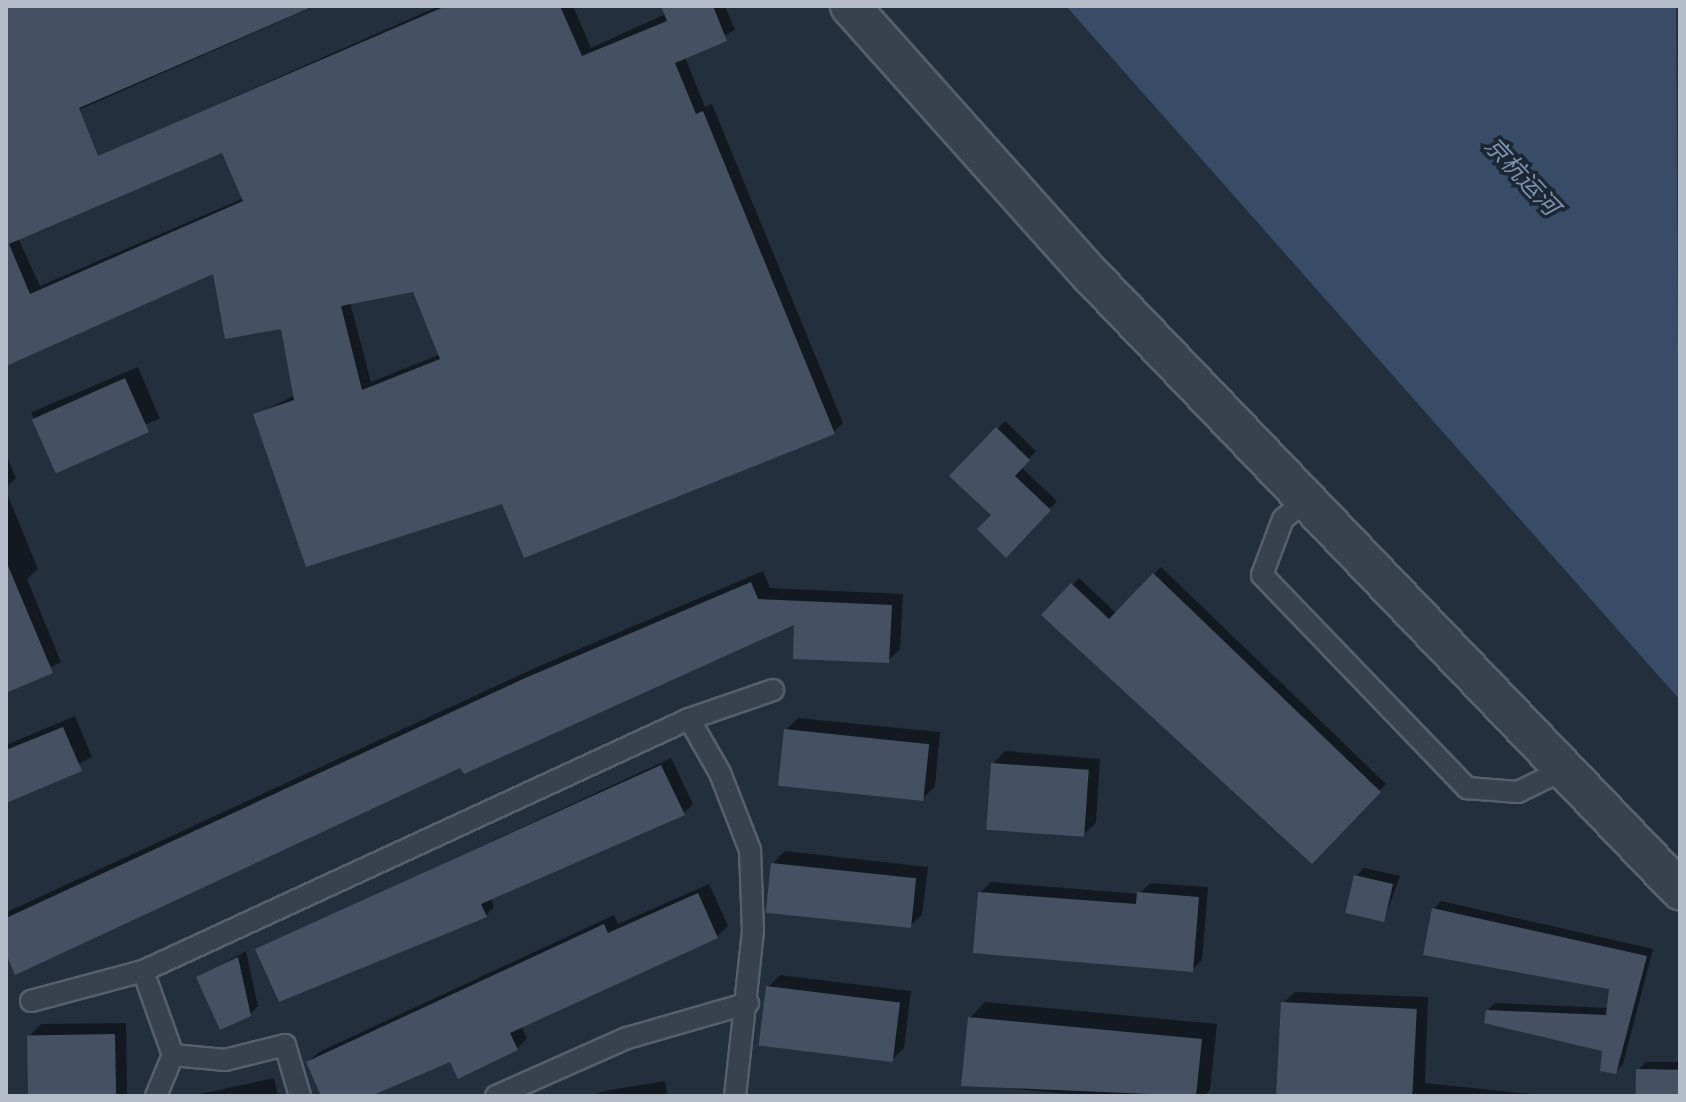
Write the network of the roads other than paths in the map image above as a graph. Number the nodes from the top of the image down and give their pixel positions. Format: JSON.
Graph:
{"nodes":[{"id":1,"x":850,"y":6,"type":"edge"},
{"id":2,"x":1307,"y":499,"type":"junction"},
{"id":3,"x":773,"y":690,"type":"dead end"},
{"id":4,"x":689,"y":719,"type":"junction"},
{"id":5,"x":1565,"y":769,"type":"junction"},
{"id":6,"x":1680,"y":890,"type":"edge"},
{"id":7,"x":143,"y":971,"type":"junction"},
{"id":8,"x":31,"y":1001,"type":"dead end"},
{"id":9,"x":748,"y":1003,"type":"junction"},
{"id":10,"x":173,"y":1055,"type":"junction"},
{"id":11,"x":156,"y":1096,"type":"edge"},
{"id":12,"x":300,"y":1096,"type":"edge"},
{"id":13,"x":496,"y":1096,"type":"edge"},
{"id":14,"x":735,"y":1096,"type":"edge"}],
"edges":[{"from":1,"to":2,"type":"street"},
{"from":2,"to":5,"type":"street"},
{"from":2,"to":5,"type":"lane"},
{"from":3,"to":4,"type":"lane"},
{"from":4,"to":7,"type":"lane"},
{"from":4,"to":9,"type":"lane"},
{"from":5,"to":6,"type":"street"},
{"from":7,"to":8,"type":"lane"},
{"from":7,"to":10,"type":"lane"},
{"from":9,"to":13,"type":"lane"},
{"from":9,"to":14,"type":"lane"},
{"from":10,"to":11,"type":"lane"},
{"from":10,"to":12,"type":"lane"}]}
